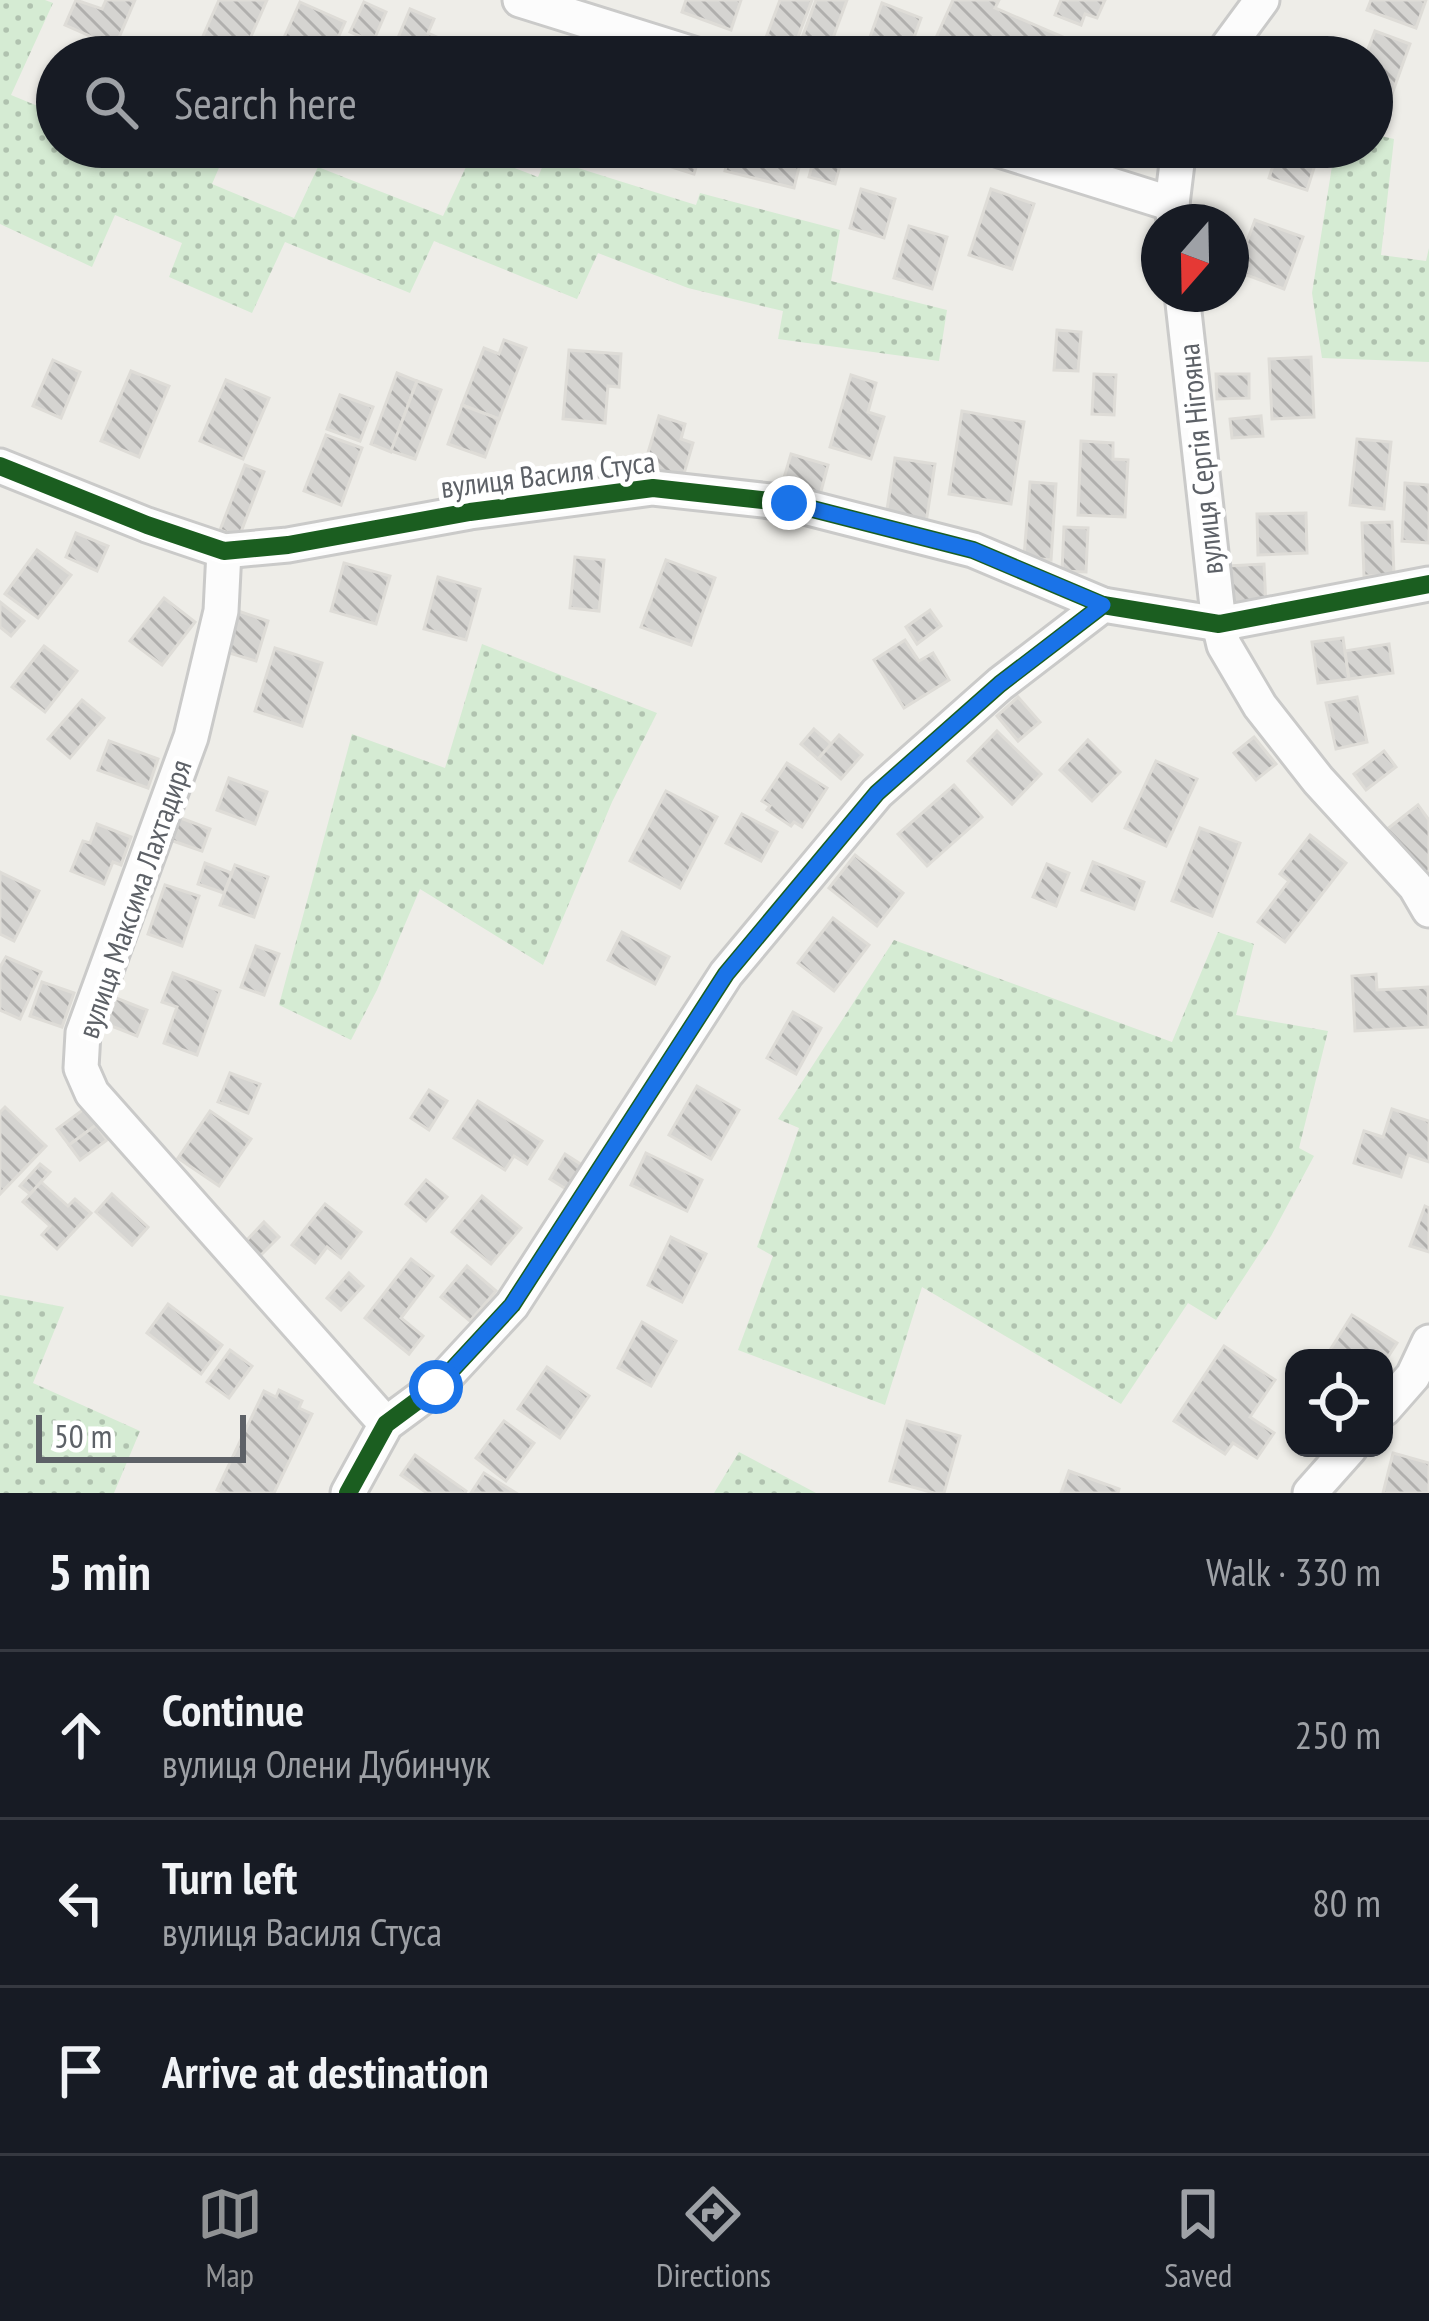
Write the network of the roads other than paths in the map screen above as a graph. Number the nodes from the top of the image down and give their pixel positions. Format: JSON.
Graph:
{"nodes":[{"id":1,"x":520,"y":0,"type":"edge"},
{"id":2,"x":1262,"y":0,"type":"edge"},
{"id":3,"x":636,"y":36,"type":"edge"},
{"id":4,"x":1235,"y":36,"type":"edge"},
{"id":5,"x":1048,"y":168,"type":"edge"},
{"id":6,"x":1177,"y":168,"type":"edge"},
{"id":7,"x":1148,"y":204,"type":"edge"},
{"id":8,"x":1174,"y":204,"type":"edge"},
{"id":9,"x":1184,"y":312,"type":"edge"},
{"id":10,"x":0,"y":466,"type":"edge"},
{"id":11,"x":224,"y":551,"type":"junction"},
{"id":12,"x":1429,"y":584,"type":"edge"},
{"id":13,"x":1103,"y":605,"type":"junction"},
{"id":14,"x":1220,"y":625,"type":"junction"},
{"id":15,"x":1429,"y":910,"type":"edge"},
{"id":16,"x":1429,"y":1342,"type":"edge"},
{"id":17,"x":1393,"y":1399,"type":"edge"},
{"id":18,"x":386,"y":1424,"type":"junction"},
{"id":19,"x":1342,"y":1457,"type":"edge"},
{"id":20,"x":348,"y":1493,"type":"edge"},
{"id":21,"x":1310,"y":1493,"type":"edge"}],
"edges":[{"from":1,"to":3,"type":"street"},
{"from":2,"to":4,"type":"street"},
{"from":5,"to":7,"type":"street"},
{"from":6,"to":8,"type":"street"},
{"from":9,"to":14,"type":"street","name":"вулиця Сергія Нігояна"},
{"from":10,"to":11,"type":"street","name":"вулиця Василя Стуса"},
{"from":11,"to":13,"type":"street","name":"вулиця Василя Стуса"},
{"from":11,"to":18,"type":"street","name":"вулиця Максима Лахтадиря"},
{"from":12,"to":14,"type":"street"},
{"from":13,"to":14,"type":"street","name":"вулиця Василя Стуса"},
{"from":13,"to":18,"type":"street"},
{"from":14,"to":15,"type":"street","name":"вулиця Сергія Нігояна"},
{"from":16,"to":17,"type":"street"},
{"from":18,"to":20,"type":"street"},
{"from":19,"to":21,"type":"street"}]}
